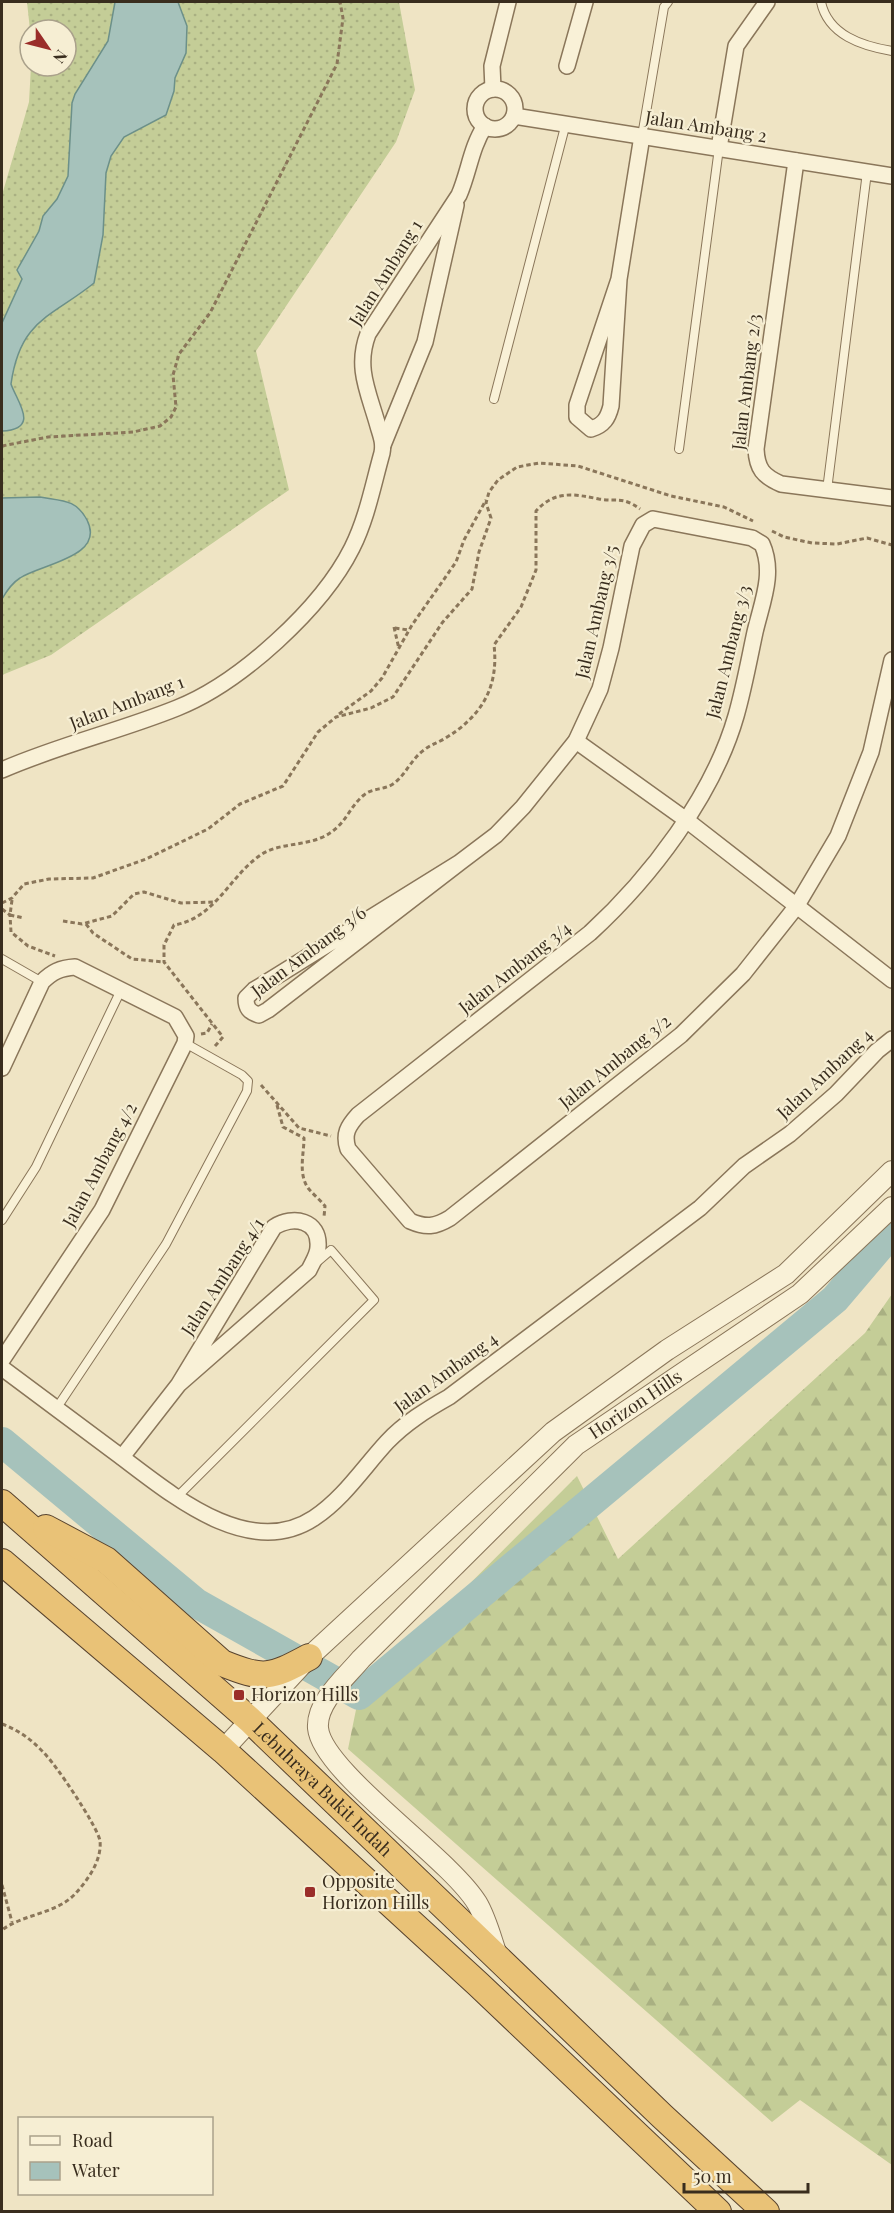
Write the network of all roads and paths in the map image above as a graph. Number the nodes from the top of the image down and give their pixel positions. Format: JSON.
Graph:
{"nodes":[{"id":1,"x":340,"y":2,"type":"edge"},
{"id":2,"x":508,"y":2,"type":"edge"},
{"id":3,"x":585,"y":2,"type":"edge"},
{"id":4,"x":668,"y":2,"type":"edge"},
{"id":5,"x":767,"y":2,"type":"edge"},
{"id":6,"x":821,"y":2,"type":"edge"},
{"id":7,"x":892,"y":51,"type":"edge"},
{"id":8,"x":567,"y":66,"type":"dead end"},
{"id":9,"x":493,"y":88,"type":"junction"},
{"id":10,"x":514,"y":116,"type":"junction"},
{"id":11,"x":566,"y":123,"type":"junction"},
{"id":12,"x":485,"y":126,"type":"junction"},
{"id":13,"x":642,"y":136,"type":"junction"},
{"id":14,"x":719,"y":148,"type":"junction"},
{"id":15,"x":796,"y":161,"type":"junction"},
{"id":16,"x":867,"y":172,"type":"junction"},
{"id":17,"x":892,"y":176,"type":"edge"},
{"id":18,"x":459,"y":195,"type":"junction"},
{"id":19,"x":619,"y":279,"type":"junction"},
{"id":20,"x":495,"y":399,"type":"dead end"},
{"id":21,"x":383,"y":445,"type":"junction"},
{"id":22,"x":2,"y":446,"type":"edge"},
{"id":23,"x":680,"y":450,"type":"dead end"},
{"id":24,"x":827,"y":490,"type":"junction"},
{"id":25,"x":487,"y":498,"type":"junction"},
{"id":26,"x":892,"y":498,"type":"edge"},
{"id":27,"x":648,"y":522,"type":"junction"},
{"id":28,"x":756,"y":522,"type":"dead end"},
{"id":29,"x":769,"y":529,"type":"dead end"},
{"id":30,"x":892,"y":545,"type":"edge"},
{"id":31,"x":410,"y":629,"type":"junction"},
{"id":32,"x":399,"y":651,"type":"junction"},
{"id":33,"x":892,"y":660,"type":"edge"},
{"id":34,"x":336,"y":717,"type":"junction"},
{"id":35,"x":576,"y":741,"type":"junction"},
{"id":36,"x":2,"y":770,"type":"edge"},
{"id":37,"x":685,"y":819,"type":"junction"},
{"id":38,"x":459,"y":863,"type":"junction"},
{"id":39,"x":12,"y":898,"type":"junction"},
{"id":40,"x":215,"y":902,"type":"junction"},
{"id":41,"x":2,"y":903,"type":"edge"},
{"id":42,"x":796,"y":907,"type":"junction"},
{"id":43,"x":2,"y":909,"type":"edge"},
{"id":44,"x":10,"y":915,"type":"junction"},
{"id":45,"x":24,"y":918,"type":"dead end"},
{"id":46,"x":63,"y":921,"type":"dead end"},
{"id":47,"x":86,"y":924,"type":"junction"},
{"id":48,"x":2,"y":958,"type":"edge"},
{"id":49,"x":164,"y":962,"type":"junction"},
{"id":50,"x":892,"y":980,"type":"edge"},
{"id":51,"x":42,"y":982,"type":"junction"},
{"id":52,"x":121,"y":989,"type":"junction"},
{"id":53,"x":892,"y":1039,"type":"edge"},
{"id":54,"x":185,"y":1043,"type":"junction"},
{"id":55,"x":221,"y":1054,"type":"dead end"},
{"id":56,"x":2,"y":1068,"type":"edge"},
{"id":57,"x":255,"y":1078,"type":"dead end"},
{"id":58,"x":277,"y":1103,"type":"junction"},
{"id":59,"x":346,"y":1133,"type":"junction"},
{"id":60,"x":892,"y":1171,"type":"edge"},
{"id":61,"x":892,"y":1207,"type":"edge"},
{"id":62,"x":2,"y":1220,"type":"edge"},
{"id":63,"x":311,"y":1226,"type":"junction"},
{"id":64,"x":309,"y":1270,"type":"junction"},
{"id":65,"x":2,"y":1360,"type":"edge"},
{"id":66,"x":2,"y":1368,"type":"edge"},
{"id":67,"x":179,"y":1384,"type":"junction"},
{"id":68,"x":56,"y":1409,"type":"junction"},
{"id":69,"x":122,"y":1457,"type":"junction"},
{"id":70,"x":177,"y":1498,"type":"junction"},
{"id":71,"x":3,"y":1504,"type":"edge"},
{"id":72,"x":2,"y":1562,"type":"edge"},
{"id":73,"x":309,"y":1656,"type":"junction"},
{"id":74,"x":250,"y":1720,"type":"junction"},
{"id":75,"x":2,"y":1724,"type":"edge"},
{"id":76,"x":223,"y":1750,"type":"junction"},
{"id":77,"x":2,"y":1885,"type":"edge"},
{"id":78,"x":12,"y":1922,"type":"junction"},
{"id":79,"x":2,"y":1930,"type":"edge"},
{"id":80,"x":499,"y":1959,"type":"junction"},
{"id":81,"x":718,"y":2211,"type":"edge"},
{"id":82,"x":766,"y":2211,"type":"edge"}],
"edges":[{"from":1,"to":22,"type":"path"},
{"from":2,"to":9,"type":"street"},
{"from":3,"to":8,"type":"street"},
{"from":4,"to":13,"type":"lane"},
{"from":5,"to":14,"type":"street"},
{"from":6,"to":7,"type":"lane"},
{"from":9,"to":10,"type":"street"},
{"from":9,"to":12,"type":"street"},
{"from":10,"to":11,"type":"street","name":"Jalan Ambang 2"},
{"from":10,"to":12,"type":"street"},
{"from":11,"to":13,"type":"street","name":"Jalan Ambang 2"},
{"from":11,"to":20,"type":"lane"},
{"from":12,"to":18,"type":"street","name":"Jalan Ambang 1"},
{"from":13,"to":14,"type":"street","name":"Jalan Ambang 2"},
{"from":13,"to":19,"type":"street"},
{"from":14,"to":15,"type":"street","name":"Jalan Ambang 2"},
{"from":14,"to":23,"type":"lane"},
{"from":15,"to":16,"type":"street","name":"Jalan Ambang 2"},
{"from":15,"to":24,"type":"street","name":"Jalan Ambang 2/3"},
{"from":16,"to":17,"type":"street","name":"Jalan Ambang 2"},
{"from":16,"to":24,"type":"lane"},
{"from":18,"to":21,"type":"street","name":"Jalan Ambang 1"},
{"from":18,"to":21,"type":"street","name":"Jalan Ambang 1"},
{"from":19,"to":19,"type":"street"},
{"from":21,"to":36,"type":"street","name":"Jalan Ambang 1"},
{"from":24,"to":26,"type":"street","name":"Jalan Ambang 2/3"},
{"from":25,"to":28,"type":"path"},
{"from":25,"to":31,"type":"path"},
{"from":25,"to":34,"type":"path"},
{"from":27,"to":35,"type":"street","name":"Jalan Ambang 3/5"},
{"from":27,"to":37,"type":"street","name":"Jalan Ambang 3/3"},
{"from":27,"to":40,"type":"path"},
{"from":29,"to":30,"type":"path"},
{"from":31,"to":32,"type":"path"},
{"from":31,"to":32,"type":"path"},
{"from":32,"to":34,"type":"path"},
{"from":33,"to":42,"type":"street","name":"Jalan Ambang 3/2"},
{"from":34,"to":39,"type":"path"},
{"from":35,"to":37,"type":"street"},
{"from":35,"to":38,"type":"street","name":"Jalan Ambang 3/6"},
{"from":37,"to":42,"type":"street"},
{"from":37,"to":59,"type":"street","name":"Jalan Ambang 3/4"},
{"from":38,"to":38,"type":"street","name":"Jalan Ambang 3/6"},
{"from":39,"to":41,"type":"path"},
{"from":39,"to":44,"type":"path"},
{"from":40,"to":47,"type":"path"},
{"from":40,"to":49,"type":"path"},
{"from":42,"to":50,"type":"street"},
{"from":42,"to":59,"type":"street","name":"Jalan Ambang 3/2"},
{"from":43,"to":44,"type":"path"},
{"from":44,"to":45,"type":"path"},
{"from":46,"to":47,"type":"path"},
{"from":47,"to":49,"type":"path"},
{"from":48,"to":51,"type":"lane"},
{"from":49,"to":55,"type":"path"},
{"from":51,"to":52,"type":"street"},
{"from":51,"to":56,"type":"street"},
{"from":52,"to":54,"type":"street"},
{"from":52,"to":62,"type":"lane"},
{"from":53,"to":70,"type":"street","name":"Jalan Ambang 4"},
{"from":54,"to":65,"type":"street","name":"Jalan Ambang 4/2"},
{"from":54,"to":68,"type":"lane"},
{"from":57,"to":58,"type":"path"},
{"from":58,"to":59,"type":"path"},
{"from":58,"to":63,"type":"path"},
{"from":60,"to":73,"type":"street","name":"Horizon Hills"},
{"from":61,"to":80,"type":"street","name":"Horizon Hills"},
{"from":63,"to":64,"type":"street"},
{"from":63,"to":67,"type":"street","name":"Jalan Ambang 4/1"},
{"from":64,"to":67,"type":"street","name":"Jalan Ambang 4/1"},
{"from":64,"to":70,"type":"lane"},
{"from":66,"to":68,"type":"street","name":"Jalan Ambang 4"},
{"from":67,"to":69,"type":"street","name":"Jalan Ambang 4/1"},
{"from":68,"to":69,"type":"street","name":"Jalan Ambang 4"},
{"from":69,"to":70,"type":"street","name":"Jalan Ambang 4"},
{"from":71,"to":73,"type":"highway"},
{"from":71,"to":74,"type":"highway","name":"Lebuhraya Bukit Indah"},
{"from":72,"to":76,"type":"highway","name":"Lebuhraya Bukit Indah"},
{"from":73,"to":74,"type":"street","name":"Horizon Hills"},
{"from":74,"to":76,"type":"street","name":"Horizon Hills"},
{"from":74,"to":80,"type":"highway","name":"Lebuhraya Bukit Indah"},
{"from":75,"to":78,"type":"path"},
{"from":76,"to":81,"type":"highway","name":"Lebuhraya Bukit Indah"},
{"from":77,"to":78,"type":"path"},
{"from":78,"to":79,"type":"path"},
{"from":80,"to":82,"type":"highway","name":"Lebuhraya Bukit Indah"}]}
